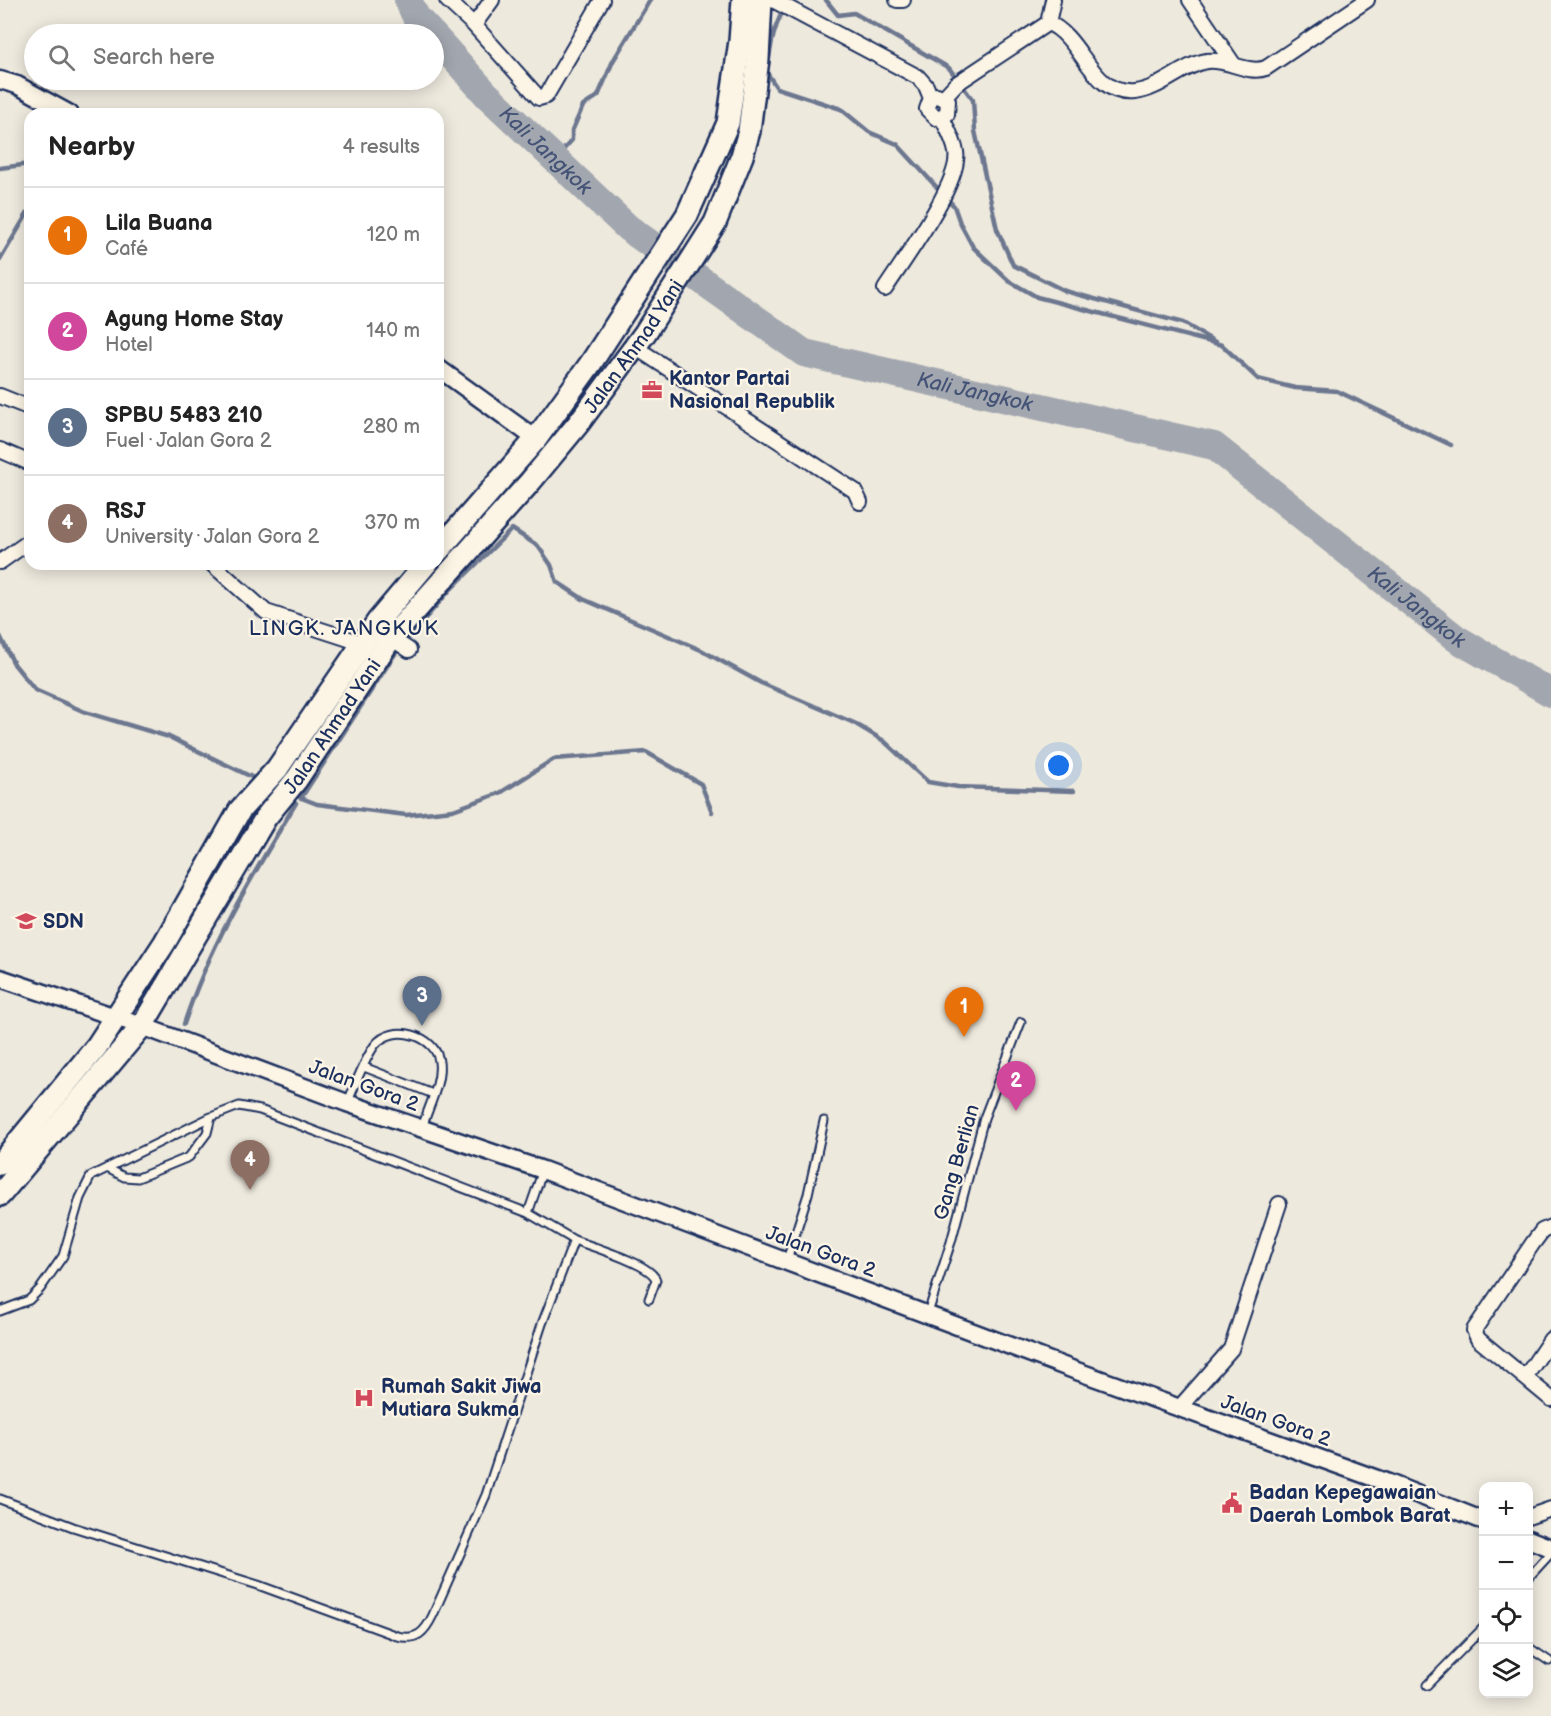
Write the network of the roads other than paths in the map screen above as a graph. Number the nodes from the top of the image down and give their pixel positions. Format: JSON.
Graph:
{"nodes":[{"id":1,"x":447,"y":0,"type":"edge"},
{"id":2,"x":492,"y":0,"type":"edge"},
{"id":3,"x":602,"y":0,"type":"edge"},
{"id":4,"x":743,"y":0,"type":"edge"},
{"id":5,"x":897,"y":0,"type":"edge"},
{"id":6,"x":903,"y":0,"type":"edge"},
{"id":7,"x":1053,"y":0,"type":"edge"},
{"id":8,"x":1190,"y":0,"type":"edge"},
{"id":9,"x":1367,"y":0,"type":"edge"},
{"id":10,"x":771,"y":1,"type":"edge"},
{"id":11,"x":1048,"y":23,"type":"junction"},
{"id":12,"x":474,"y":25,"type":"junction"},
{"id":13,"x":1234,"y":65,"type":"junction"},
{"id":14,"x":0,"y":80,"type":"edge"},
{"id":15,"x":24,"y":89,"type":"edge"},
{"id":16,"x":26,"y":90,"type":"edge"},
{"id":17,"x":937,"y":97,"type":"junction"},
{"id":18,"x":59,"y":108,"type":"edge"},
{"id":19,"x":885,"y":289,"type":"dead end"},
{"id":20,"x":640,"y":340,"type":"junction"},
{"id":21,"x":444,"y":372,"type":"edge"},
{"id":22,"x":0,"y":396,"type":"edge"},
{"id":23,"x":24,"y":406,"type":"edge"},
{"id":24,"x":536,"y":439,"type":"junction"},
{"id":25,"x":0,"y":450,"type":"edge"},
{"id":26,"x":24,"y":460,"type":"edge"},
{"id":27,"x":860,"y":502,"type":"dead end"},
{"id":28,"x":444,"y":544,"type":"edge"},
{"id":29,"x":24,"y":545,"type":"edge"},
{"id":30,"x":0,"y":562,"type":"edge"},
{"id":31,"x":219,"y":570,"type":"edge"},
{"id":32,"x":421,"y":570,"type":"edge"},
{"id":33,"x":362,"y":646,"type":"junction"},
{"id":34,"x":303,"y":732,"type":"junction"},
{"id":35,"x":322,"y":742,"type":"junction"},
{"id":36,"x":227,"y":832,"type":"junction"},
{"id":37,"x":250,"y":844,"type":"junction"},
{"id":38,"x":0,"y":978,"type":"edge"},
{"id":39,"x":115,"y":1018,"type":"junction"},
{"id":40,"x":1021,"y":1022,"type":"dead end"},
{"id":41,"x":142,"y":1026,"type":"junction"},
{"id":42,"x":364,"y":1067,"type":"junction"},
{"id":43,"x":433,"y":1094,"type":"junction"},
{"id":44,"x":347,"y":1103,"type":"junction"},
{"id":45,"x":211,"y":1116,"type":"junction"},
{"id":46,"x":824,"y":1121,"type":"dead end"},
{"id":47,"x":422,"y":1128,"type":"junction"},
{"id":48,"x":0,"y":1164,"type":"edge"},
{"id":49,"x":107,"y":1168,"type":"junction"},
{"id":50,"x":543,"y":1170,"type":"junction"},
{"id":51,"x":0,"y":1195,"type":"edge"},
{"id":52,"x":1279,"y":1204,"type":"dead end"},
{"id":53,"x":528,"y":1213,"type":"junction"},
{"id":54,"x":1551,"y":1227,"type":"edge"},
{"id":55,"x":574,"y":1240,"type":"junction"},
{"id":56,"x":787,"y":1260,"type":"junction"},
{"id":57,"x":649,"y":1299,"type":"dead end"},
{"id":58,"x":0,"y":1311,"type":"edge"},
{"id":59,"x":928,"y":1313,"type":"junction"},
{"id":60,"x":1551,"y":1339,"type":"edge"},
{"id":61,"x":1526,"y":1376,"type":"junction"},
{"id":62,"x":1551,"y":1399,"type":"edge"},
{"id":63,"x":1180,"y":1407,"type":"junction"},
{"id":64,"x":0,"y":1499,"type":"edge"},
{"id":65,"x":1551,"y":1509,"type":"edge"},
{"id":66,"x":1533,"y":1515,"type":"edge"},
{"id":67,"x":1479,"y":1519,"type":"edge"},
{"id":68,"x":1533,"y":1541,"type":"edge"},
{"id":69,"x":1551,"y":1548,"type":"edge"},
{"id":70,"x":1551,"y":1553,"type":"edge"},
{"id":71,"x":1533,"y":1573,"type":"edge"},
{"id":72,"x":1479,"y":1632,"type":"edge"},
{"id":73,"x":1533,"y":1650,"type":"edge"},
{"id":74,"x":1549,"y":1661,"type":"dead end"},
{"id":75,"x":1427,"y":1685,"type":"dead end"}],
"edges":[{"from":1,"to":12,"type":"street"},
{"from":2,"to":12,"type":"street"},
{"from":3,"to":12,"type":"street"},
{"from":4,"to":24,"type":"highway"},
{"from":5,"to":6,"type":"street"},
{"from":7,"to":11,"type":"street"},
{"from":8,"to":13,"type":"street"},
{"from":9,"to":13,"type":"street"},
{"from":10,"to":17,"type":"street"},
{"from":10,"to":20,"type":"highway","name":"Jalan Ahmad Yani"},
{"from":11,"to":13,"type":"street"},
{"from":11,"to":17,"type":"street"},
{"from":14,"to":15,"type":"street"},
{"from":16,"to":18,"type":"street"},
{"from":17,"to":19,"type":"street"},
{"from":20,"to":27,"type":"street"},
{"from":20,"to":35,"type":"highway","name":"Jalan Ahmad Yani"},
{"from":21,"to":24,"type":"street"},
{"from":22,"to":23,"type":"street"},
{"from":24,"to":28,"type":"highway"},
{"from":25,"to":26,"type":"street"},
{"from":29,"to":30,"type":"street"},
{"from":31,"to":33,"type":"street"},
{"from":32,"to":33,"type":"highway"},
{"from":33,"to":34,"type":"highway"},
{"from":34,"to":35,"type":"highway"},
{"from":34,"to":36,"type":"highway"},
{"from":35,"to":37,"type":"highway","name":"Jalan Ahmad Yani"},
{"from":36,"to":37,"type":"highway"},
{"from":36,"to":39,"type":"highway"},
{"from":37,"to":41,"type":"highway","name":"Jalan Ahmad Yani"},
{"from":38,"to":39,"type":"street","name":"Jalan Gora 2"},
{"from":39,"to":41,"type":"street","name":"Jalan Gora 2"},
{"from":39,"to":48,"type":"highway"},
{"from":40,"to":59,"type":"lane","name":"Gang Berlian"},
{"from":41,"to":44,"type":"street","name":"Jalan Gora 2"},
{"from":41,"to":51,"type":"highway","name":"Jalan Ahmad Yani"},
{"from":42,"to":43,"type":"lane"},
{"from":42,"to":43,"type":"lane"},
{"from":42,"to":44,"type":"lane"},
{"from":43,"to":47,"type":"lane"},
{"from":44,"to":47,"type":"street","name":"Jalan Gora 2"},
{"from":45,"to":49,"type":"lane"},
{"from":45,"to":49,"type":"lane"},
{"from":45,"to":53,"type":"lane"},
{"from":46,"to":56,"type":"lane"},
{"from":47,"to":50,"type":"street","name":"Jalan Gora 2"},
{"from":49,"to":58,"type":"lane"},
{"from":50,"to":53,"type":"lane"},
{"from":50,"to":56,"type":"street","name":"Jalan Gora 2"},
{"from":52,"to":63,"type":"street"},
{"from":53,"to":55,"type":"lane"},
{"from":54,"to":61,"type":"street"},
{"from":55,"to":57,"type":"lane"},
{"from":55,"to":64,"type":"lane"},
{"from":56,"to":59,"type":"street","name":"Jalan Gora 2"},
{"from":59,"to":63,"type":"street","name":"Jalan Gora 2"},
{"from":60,"to":61,"type":"street"},
{"from":61,"to":62,"type":"street"},
{"from":63,"to":67,"type":"street","name":"Jalan Gora 2"},
{"from":65,"to":66,"type":"street"},
{"from":68,"to":69,"type":"street"},
{"from":70,"to":71,"type":"lane"},
{"from":72,"to":75,"type":"lane"},
{"from":73,"to":74,"type":"lane"}]}
